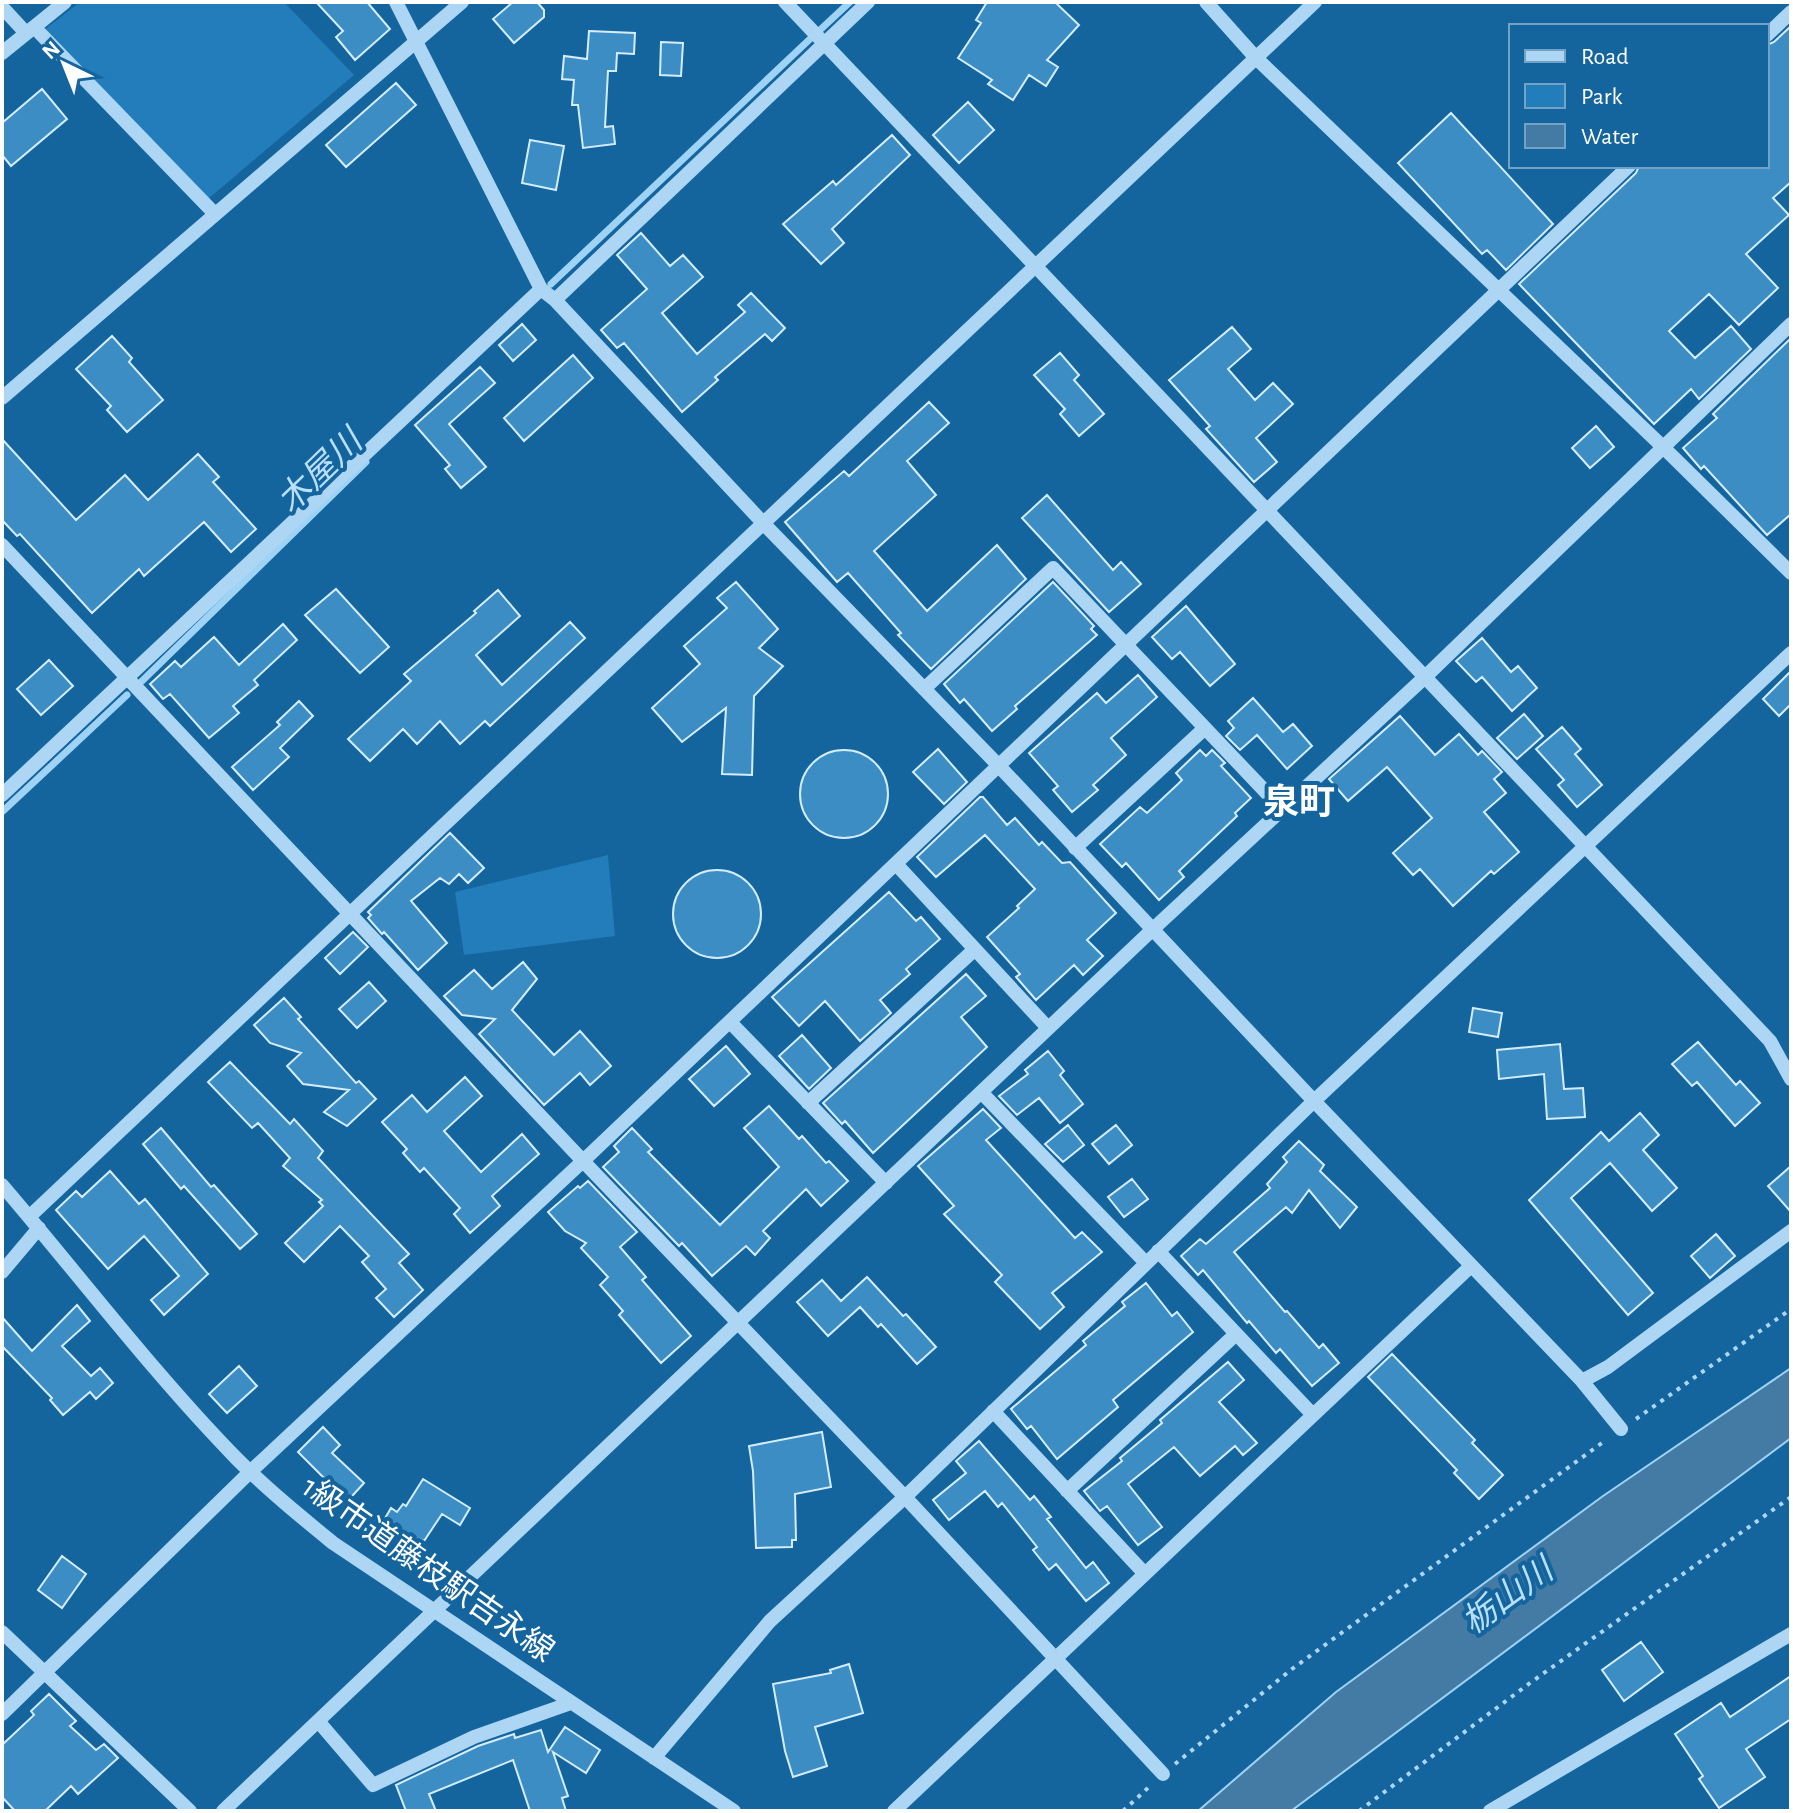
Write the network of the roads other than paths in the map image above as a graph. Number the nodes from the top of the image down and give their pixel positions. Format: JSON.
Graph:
{"nodes":[{"id":1,"x":65,"y":2,"type":"edge"},
{"id":2,"x":396,"y":2,"type":"edge"},
{"id":3,"x":462,"y":2,"type":"edge"},
{"id":4,"x":785,"y":2,"type":"edge"},
{"id":5,"x":868,"y":2,"type":"edge"},
{"id":6,"x":1206,"y":2,"type":"edge"},
{"id":7,"x":1315,"y":2,"type":"edge"},
{"id":8,"x":2,"y":7,"type":"edge"},
{"id":9,"x":1791,"y":12,"type":"edge"},
{"id":10,"x":30,"y":30,"type":"junction"},
{"id":11,"x":1769,"y":33,"type":"edge"},
{"id":12,"x":417,"y":40,"type":"junction"},
{"id":13,"x":825,"y":43,"type":"junction"},
{"id":14,"x":2,"y":53,"type":"edge"},
{"id":15,"x":1256,"y":58,"type":"junction"},
{"id":16,"x":1627,"y":168,"type":"edge"},
{"id":17,"x":215,"y":214,"type":"junction"},
{"id":18,"x":1036,"y":268,"type":"junction"},
{"id":19,"x":541,"y":289,"type":"junction"},
{"id":20,"x":1498,"y":290,"type":"junction"},
{"id":21,"x":555,"y":300,"type":"junction"},
{"id":22,"x":1791,"y":324,"type":"edge"},
{"id":23,"x":2,"y":398,"type":"edge"},
{"id":24,"x":1663,"y":447,"type":"junction"},
{"id":25,"x":1267,"y":511,"type":"junction"},
{"id":26,"x":765,"y":525,"type":"junction"},
{"id":27,"x":2,"y":545,"type":"edge"},
{"id":28,"x":1791,"y":573,"type":"edge"},
{"id":29,"x":1126,"y":645,"type":"junction"},
{"id":30,"x":1791,"y":653,"type":"edge"},
{"id":31,"x":1425,"y":677,"type":"junction"},
{"id":32,"x":128,"y":678,"type":"junction"},
{"id":33,"x":924,"y":689,"type":"junction"},
{"id":34,"x":1205,"y":728,"type":"junction"},
{"id":35,"x":999,"y":766,"type":"junction"},
{"id":36,"x":2,"y":795,"type":"edge"},
{"id":37,"x":1282,"y":809,"type":"junction"},
{"id":38,"x":1585,"y":844,"type":"junction"},
{"id":39,"x":1075,"y":848,"type":"junction"},
{"id":40,"x":896,"y":864,"type":"junction"},
{"id":41,"x":350,"y":915,"type":"junction"},
{"id":42,"x":1152,"y":930,"type":"junction"},
{"id":43,"x":974,"y":950,"type":"junction"},
{"id":44,"x":730,"y":1022,"type":"junction"},
{"id":45,"x":1048,"y":1028,"type":"junction"},
{"id":46,"x":1791,"y":1079,"type":"edge"},
{"id":47,"x":981,"y":1092,"type":"junction"},
{"id":48,"x":1314,"y":1101,"type":"junction"},
{"id":49,"x":808,"y":1103,"type":"junction"},
{"id":50,"x":583,"y":1161,"type":"junction"},
{"id":51,"x":886,"y":1183,"type":"junction"},
{"id":52,"x":2,"y":1185,"type":"edge"},
{"id":53,"x":34,"y":1222,"type":"junction"},
{"id":54,"x":1791,"y":1231,"type":"edge"},
{"id":55,"x":1158,"y":1251,"type":"junction"},
{"id":56,"x":1146,"y":1263,"type":"junction"},
{"id":57,"x":1471,"y":1266,"type":"junction"},
{"id":58,"x":2,"y":1272,"type":"edge"},
{"id":59,"x":738,"y":1323,"type":"junction"},
{"id":60,"x":1236,"y":1334,"type":"junction"},
{"id":61,"x":1582,"y":1381,"type":"junction"},
{"id":62,"x":993,"y":1411,"type":"junction"},
{"id":63,"x":1313,"y":1415,"type":"junction"},
{"id":64,"x":1621,"y":1429,"type":"road end"},
{"id":65,"x":250,"y":1472,"type":"junction"},
{"id":66,"x":1067,"y":1491,"type":"junction"},
{"id":67,"x":905,"y":1497,"type":"junction"},
{"id":68,"x":1145,"y":1574,"type":"junction"},
{"id":69,"x":434,"y":1611,"type":"junction"},
{"id":70,"x":2,"y":1632,"type":"edge"},
{"id":71,"x":1791,"y":1634,"type":"edge"},
{"id":72,"x":1056,"y":1658,"type":"junction"},
{"id":73,"x":46,"y":1673,"type":"junction"},
{"id":74,"x":571,"y":1703,"type":"junction"},
{"id":75,"x":2,"y":1714,"type":"edge"},
{"id":76,"x":318,"y":1721,"type":"junction"},
{"id":77,"x":654,"y":1758,"type":"junction"},
{"id":78,"x":1163,"y":1774,"type":"road end"},
{"id":79,"x":190,"y":1811,"type":"edge"},
{"id":80,"x":223,"y":1811,"type":"edge"},
{"id":81,"x":734,"y":1811,"type":"edge"},
{"id":82,"x":894,"y":1811,"type":"edge"},
{"id":83,"x":1490,"y":1811,"type":"edge"}],
"edges":[{"from":1,"to":10,"type":"street"},
{"from":2,"to":12,"type":"street"},
{"from":3,"to":12,"type":"street"},
{"from":4,"to":13,"type":"street"},
{"from":5,"to":13,"type":"street"},
{"from":6,"to":15,"type":"street"},
{"from":7,"to":15,"type":"street"},
{"from":8,"to":10,"type":"street"},
{"from":9,"to":11,"type":"street"},
{"from":10,"to":14,"type":"street"},
{"from":10,"to":17,"type":"street"},
{"from":12,"to":17,"type":"street"},
{"from":12,"to":19,"type":"street"},
{"from":13,"to":18,"type":"street"},
{"from":13,"to":21,"type":"street"},
{"from":15,"to":18,"type":"street"},
{"from":15,"to":20,"type":"street"},
{"from":16,"to":20,"type":"street"},
{"from":17,"to":23,"type":"street"},
{"from":18,"to":25,"type":"street"},
{"from":18,"to":26,"type":"street"},
{"from":19,"to":21,"type":"street"},
{"from":19,"to":32,"type":"street"},
{"from":20,"to":24,"type":"street"},
{"from":20,"to":25,"type":"street"},
{"from":21,"to":26,"type":"street"},
{"from":22,"to":24,"type":"street"},
{"from":24,"to":28,"type":"street"},
{"from":24,"to":31,"type":"street"},
{"from":25,"to":29,"type":"street"},
{"from":25,"to":31,"type":"street"},
{"from":26,"to":33,"type":"street"},
{"from":26,"to":41,"type":"street"},
{"from":27,"to":32,"type":"street"},
{"from":29,"to":33,"type":"street"},
{"from":29,"to":34,"type":"street"},
{"from":29,"to":35,"type":"street"},
{"from":30,"to":38,"type":"street"},
{"from":31,"to":37,"type":"street"},
{"from":31,"to":38,"type":"street"},
{"from":32,"to":36,"type":"street"},
{"from":32,"to":41,"type":"street"},
{"from":33,"to":35,"type":"street"},
{"from":34,"to":37,"type":"street"},
{"from":34,"to":39,"type":"street"},
{"from":35,"to":39,"type":"street"},
{"from":35,"to":40,"type":"street"},
{"from":37,"to":42,"type":"street"},
{"from":38,"to":46,"type":"street"},
{"from":38,"to":48,"type":"street"},
{"from":39,"to":42,"type":"street"},
{"from":40,"to":43,"type":"street"},
{"from":40,"to":44,"type":"street"},
{"from":41,"to":50,"type":"street"},
{"from":41,"to":53,"type":"street"},
{"from":42,"to":45,"type":"street"},
{"from":42,"to":48,"type":"street"},
{"from":43,"to":45,"type":"street"},
{"from":43,"to":49,"type":"street"},
{"from":44,"to":49,"type":"street"},
{"from":44,"to":50,"type":"street"},
{"from":45,"to":47,"type":"street"},
{"from":47,"to":51,"type":"street"},
{"from":47,"to":56,"type":"street"},
{"from":48,"to":55,"type":"street"},
{"from":48,"to":57,"type":"street"},
{"from":49,"to":51,"type":"street"},
{"from":50,"to":59,"type":"street"},
{"from":50,"to":65,"type":"street"},
{"from":51,"to":59,"type":"street"},
{"from":52,"to":53,"type":"street","name":"1級市道藤枝駅吉永線"},
{"from":53,"to":58,"type":"street"},
{"from":53,"to":65,"type":"street","name":"1級市道藤枝駅吉永線"},
{"from":54,"to":61,"type":"street"},
{"from":55,"to":56,"type":"street"},
{"from":55,"to":60,"type":"street"},
{"from":56,"to":62,"type":"street"},
{"from":57,"to":61,"type":"street"},
{"from":57,"to":63,"type":"street"},
{"from":59,"to":67,"type":"street"},
{"from":59,"to":69,"type":"street"},
{"from":60,"to":63,"type":"street"},
{"from":60,"to":66,"type":"street"},
{"from":61,"to":64,"type":"street"},
{"from":62,"to":66,"type":"street"},
{"from":62,"to":67,"type":"street"},
{"from":63,"to":68,"type":"street"},
{"from":65,"to":69,"type":"street","name":"1級市道藤枝駅吉永線"},
{"from":65,"to":73,"type":"street"},
{"from":66,"to":68,"type":"street"},
{"from":67,"to":72,"type":"street"},
{"from":67,"to":77,"type":"street"},
{"from":68,"to":72,"type":"street"},
{"from":69,"to":74,"type":"street","name":"1級市道藤枝駅吉永線"},
{"from":69,"to":76,"type":"street"},
{"from":70,"to":73,"type":"street"},
{"from":71,"to":83,"type":"street"},
{"from":72,"to":78,"type":"street"},
{"from":72,"to":82,"type":"street"},
{"from":73,"to":75,"type":"street"},
{"from":73,"to":79,"type":"street"},
{"from":74,"to":76,"type":"street"},
{"from":74,"to":77,"type":"street","name":"1級市道藤枝駅吉永線"},
{"from":76,"to":80,"type":"street"},
{"from":77,"to":81,"type":"street","name":"1級市道藤枝駅吉永線"}]}
